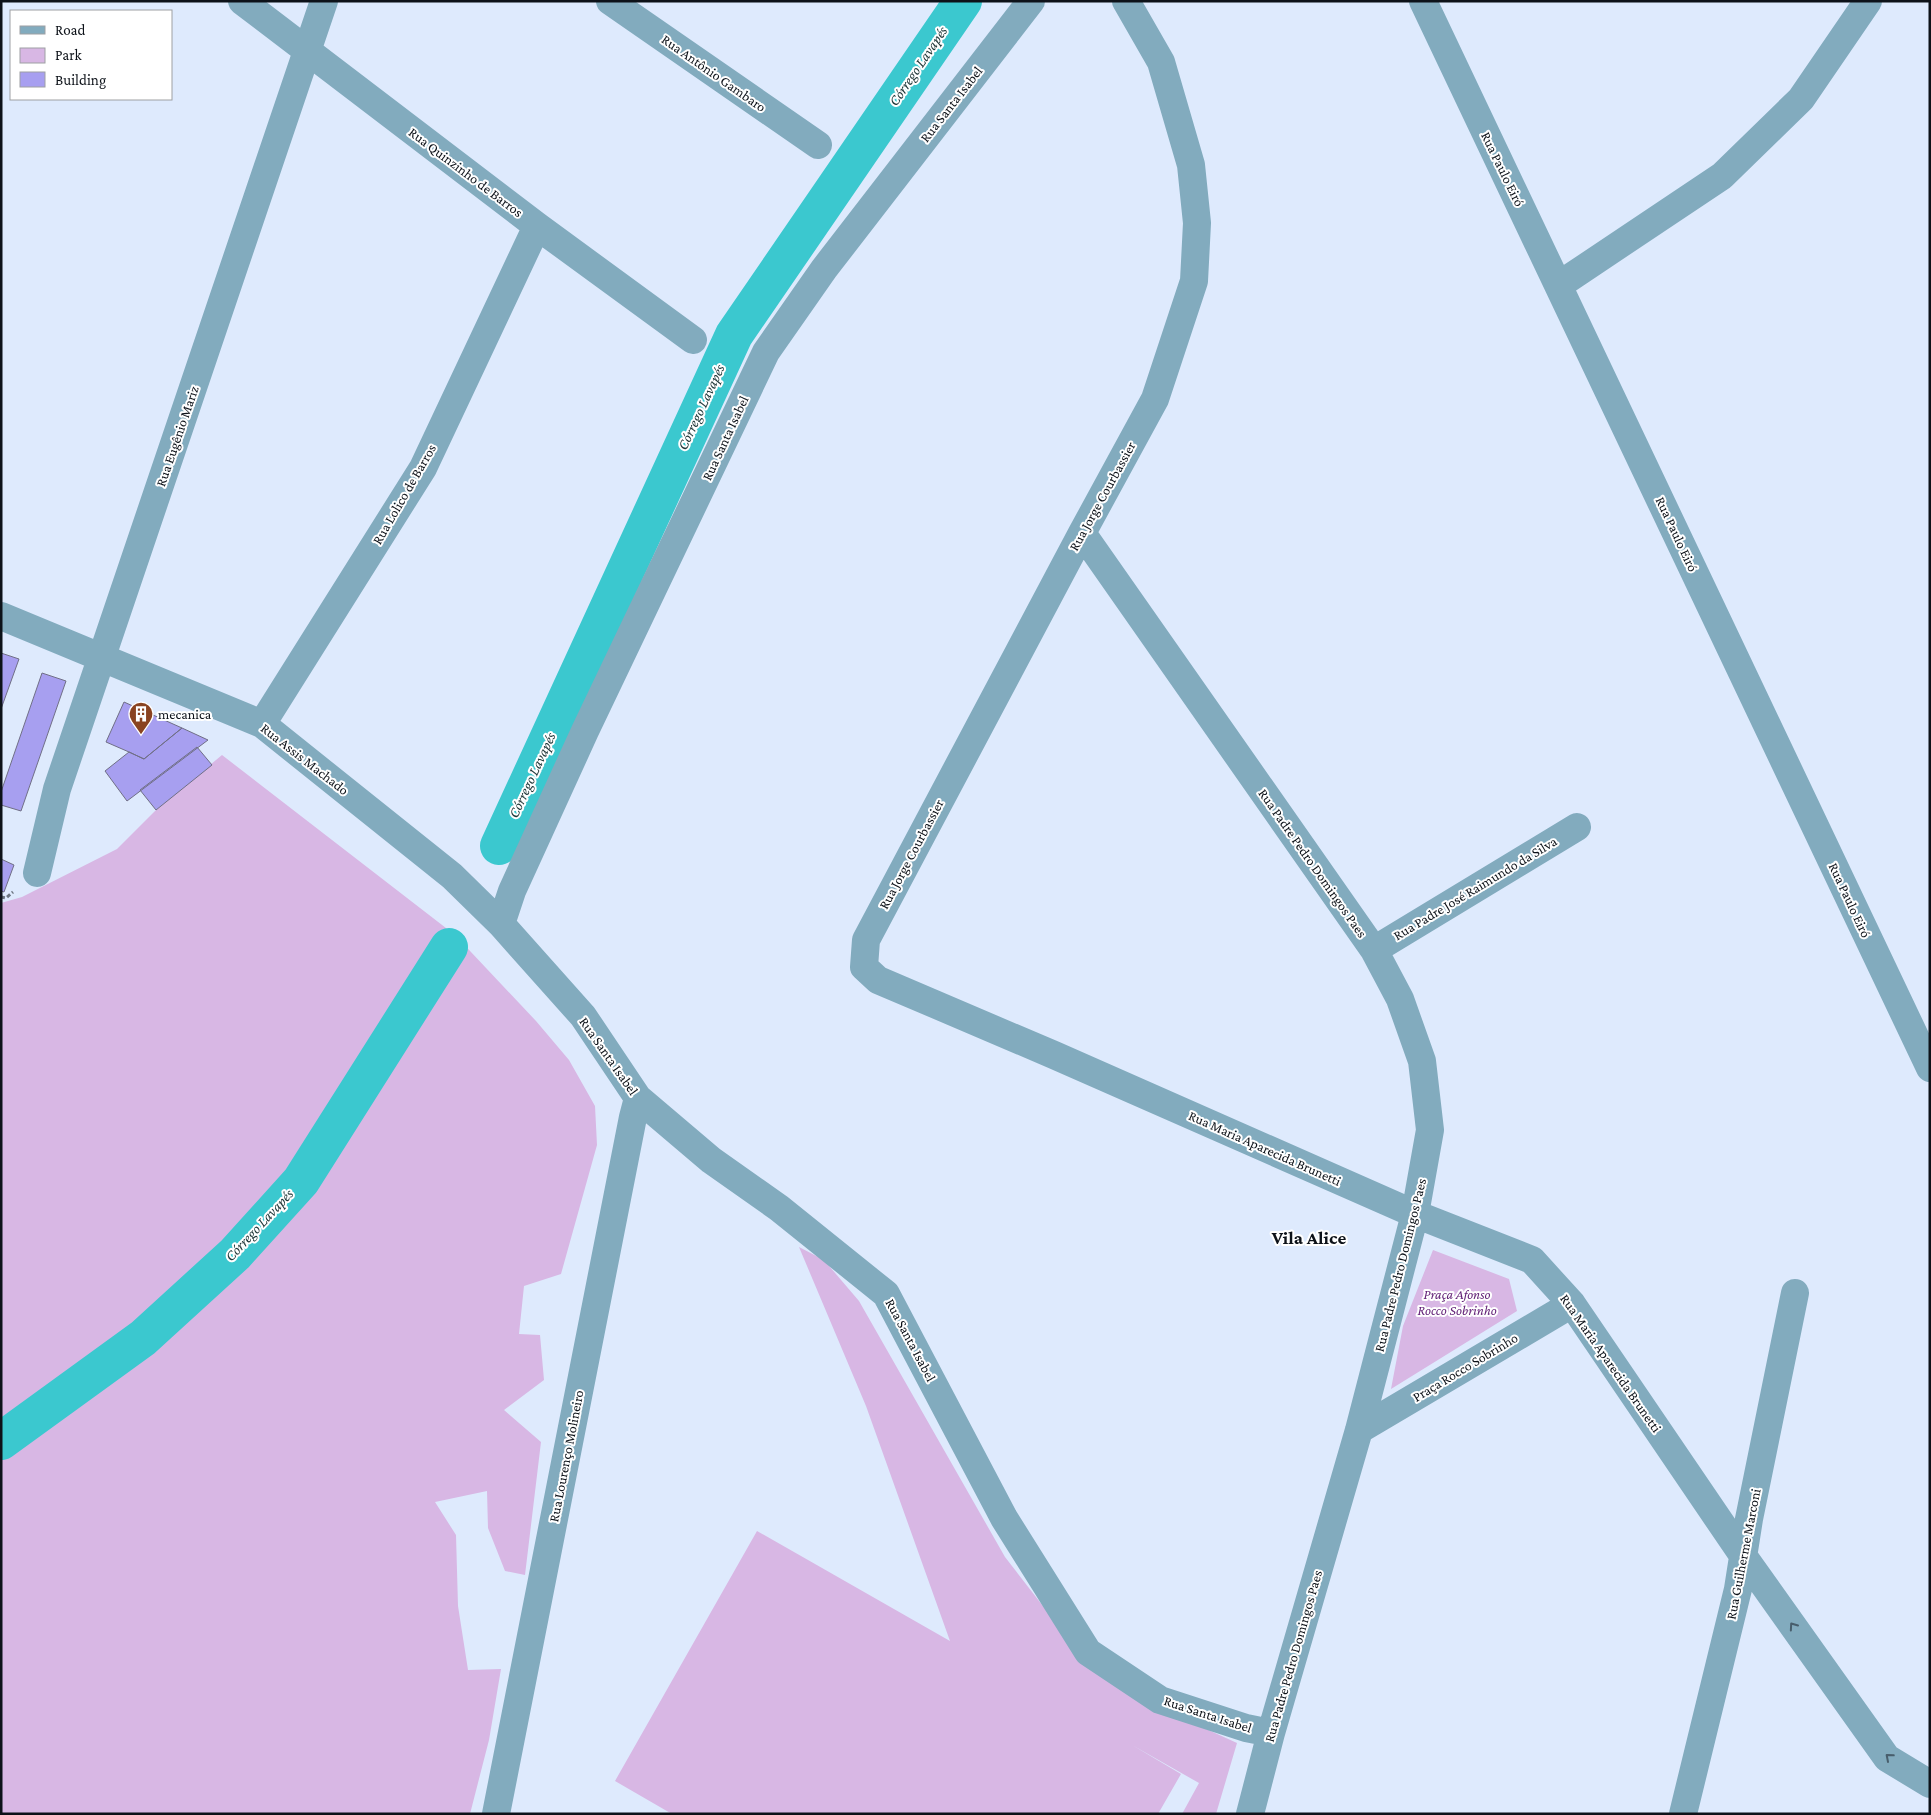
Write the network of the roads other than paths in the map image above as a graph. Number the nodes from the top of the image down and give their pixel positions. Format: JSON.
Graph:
{"nodes":[{"id":1,"x":242,"y":1,"type":"edge"},
{"id":2,"x":324,"y":1,"type":"edge"},
{"id":3,"x":610,"y":1,"type":"edge"},
{"id":4,"x":1031,"y":1,"type":"edge"},
{"id":5,"x":1126,"y":1,"type":"edge"},
{"id":6,"x":1423,"y":1,"type":"edge"},
{"id":7,"x":1868,"y":1,"type":"edge"},
{"id":8,"x":307,"y":51,"type":"junction"},
{"id":9,"x":818,"y":145,"type":"dead end"},
{"id":10,"x":537,"y":226,"type":"junction"},
{"id":11,"x":1559,"y":285,"type":"junction"},
{"id":12,"x":693,"y":340,"type":"dead end"},
{"id":13,"x":1082,"y":532,"type":"junction"},
{"id":14,"x":1,"y":616,"type":"edge"},
{"id":15,"x":103,"y":658,"type":"junction"},
{"id":16,"x":262,"y":724,"type":"junction"},
{"id":17,"x":1576,"y":827,"type":"dead end"},
{"id":18,"x":37,"y":872,"type":"dead end"},
{"id":19,"x":495,"y":918,"type":"junction"},
{"id":20,"x":1374,"y":950,"type":"junction"},
{"id":21,"x":864,"y":967,"type":"joint"},
{"id":22,"x":1930,"y":1068,"type":"edge"},
{"id":23,"x":638,"y":1098,"type":"junction"},
{"id":24,"x":1415,"y":1214,"type":"junction"},
{"id":25,"x":1795,"y":1293,"type":"dead end"},
{"id":26,"x":1572,"y":1304,"type":"junction"},
{"id":27,"x":1359,"y":1430,"type":"junction"},
{"id":28,"x":1744,"y":1557,"type":"junction"},
{"id":29,"x":1271,"y":1733,"type":"junction"},
{"id":30,"x":1930,"y":1784,"type":"edge"},
{"id":31,"x":496,"y":1814,"type":"edge"},
{"id":32,"x":1250,"y":1814,"type":"edge"},
{"id":33,"x":1683,"y":1814,"type":"edge"}],
"edges":[{"from":1,"to":8,"type":"street","name":"Rua Quinzinho de Barros"},
{"from":2,"to":8,"type":"street","name":"Rua Eugênio Mariz"},
{"from":3,"to":9,"type":"street","name":"Rua Antônio Gambaro"},
{"from":4,"to":19,"type":"street","name":"Rua Santa Isabel"},
{"from":5,"to":13,"type":"street","name":"Rua Jorge Courbassier"},
{"from":6,"to":11,"type":"street","name":"Rua Paulo Eiró"},
{"from":7,"to":11,"type":"street"},
{"from":8,"to":10,"type":"street","name":"Rua Quinzinho de Barros"},
{"from":8,"to":15,"type":"street","name":"Rua Eugênio Mariz"},
{"from":10,"to":12,"type":"street","name":"Rua Quinzinho de Barros"},
{"from":10,"to":16,"type":"street","name":"Rua Lolico de Barros"},
{"from":11,"to":22,"type":"street","name":"Rua Paulo Eiró"},
{"from":13,"to":20,"type":"street","name":"Rua Padre Pedro Domingos Paes"},
{"from":13,"to":21,"type":"street","name":"Rua Jorge Courbassier"},
{"from":14,"to":15,"type":"street","name":"Rua Assis Machado"},
{"from":15,"to":16,"type":"street","name":"Rua Assis Machado"},
{"from":15,"to":18,"type":"street","name":"Rua Eugênio Mariz"},
{"from":16,"to":19,"type":"street","name":"Rua Assis Machado"},
{"from":17,"to":20,"type":"street","name":"Rua Padre José Raimundo da Silva"},
{"from":19,"to":23,"type":"street","name":"Rua Santa Isabel"},
{"from":20,"to":24,"type":"street","name":"Rua Padre Pedro Domingos Paes"},
{"from":21,"to":24,"type":"street","name":"Rua Maria Aparecida Brunetti"},
{"from":23,"to":29,"type":"street","name":"Rua Santa Isabel"},
{"from":23,"to":31,"type":"street","name":"Rua Lourenço Molineiro"},
{"from":24,"to":26,"type":"street","name":"Rua Maria Aparecida Brunetti"},
{"from":24,"to":27,"type":"street","name":"Rua Padre Pedro Domingos Paes"},
{"from":25,"to":28,"type":"street","name":"Rua Guilherme Marconi"},
{"from":26,"to":27,"type":"street","name":"Praça Rocco Sobrinho"},
{"from":26,"to":28,"type":"street","name":"Rua Maria Aparecida Brunetti"},
{"from":27,"to":29,"type":"street","name":"Rua Padre Pedro Domingos Paes"},
{"from":30,"to":28,"type":"street","name":"Rua Maria Aparecida Brunetti","one_way":true},
{"from":28,"to":33,"type":"street","name":"Rua Guilherme Marconi"},
{"from":29,"to":32,"type":"street","name":"Rua Padre Pedro Domingos Paes"}]}
